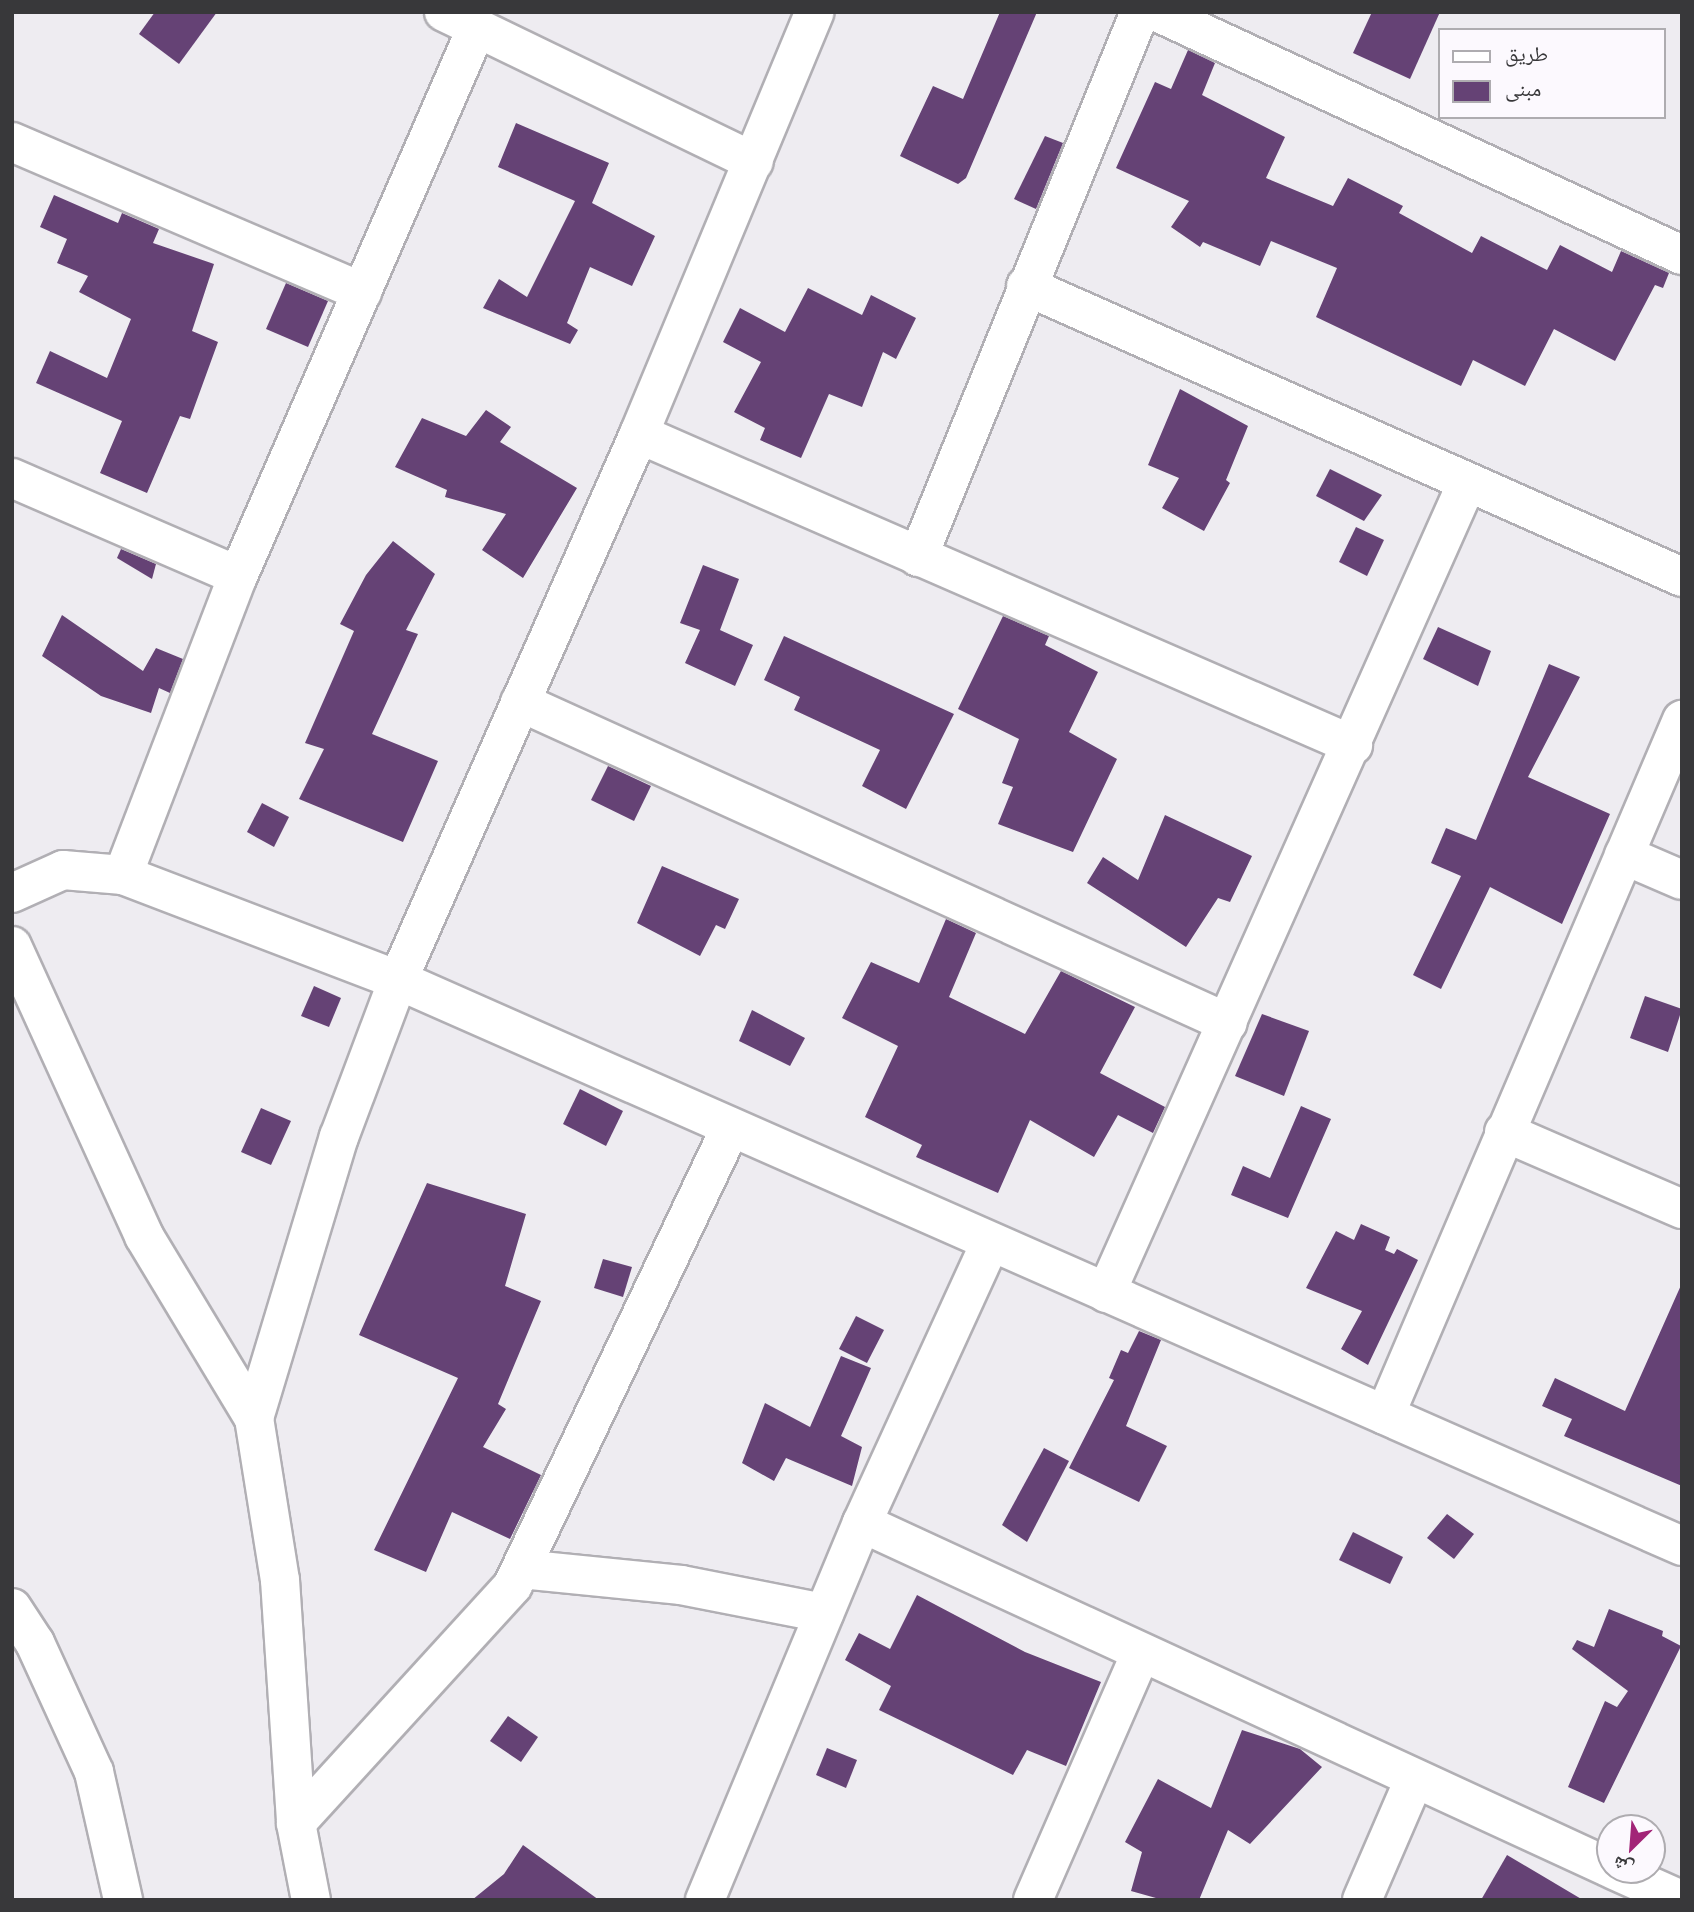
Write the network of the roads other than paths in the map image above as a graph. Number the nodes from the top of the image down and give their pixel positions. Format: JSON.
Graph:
{"nodes":[{"id":1,"x":815,"y":12,"type":"edge"},
{"id":2,"x":1140,"y":12,"type":"edge"},
{"id":3,"x":1157,"y":12,"type":"edge"},
{"id":4,"x":460,"y":20,"type":"edge"},
{"id":5,"x":12,"y":142,"type":"edge"},
{"id":6,"x":754,"y":162,"type":"junction"},
{"id":7,"x":1682,"y":255,"type":"edge"},
{"id":8,"x":1026,"y":286,"type":"junction"},
{"id":9,"x":362,"y":292,"type":"junction"},
{"id":10,"x":639,"y":434,"type":"junction"},
{"id":11,"x":12,"y":478,"type":"edge"},
{"id":12,"x":1467,"y":483,"type":"junction"},
{"id":13,"x":918,"y":556,"type":"junction"},
{"id":14,"x":238,"y":576,"type":"junction"},
{"id":15,"x":1682,"y":576,"type":"edge"},
{"id":16,"x":520,"y":702,"type":"junction"},
{"id":17,"x":1682,"y":720,"type":"edge"},
{"id":18,"x":1353,"y":745,"type":"junction"},
{"id":19,"x":1624,"y":855,"type":"junction"},
{"id":20,"x":123,"y":875,"type":"junction"},
{"id":21,"x":1682,"y":880,"type":"edge"},
{"id":22,"x":12,"y":892,"type":"edge"},
{"id":23,"x":12,"y":946,"type":"edge"},
{"id":24,"x":398,"y":980,"type":"junction"},
{"id":25,"x":1228,"y":1023,"type":"junction"},
{"id":26,"x":731,"y":1127,"type":"junction"},
{"id":27,"x":1504,"y":1132,"type":"junction"},
{"id":28,"x":1682,"y":1209,"type":"edge"},
{"id":29,"x":990,"y":1243,"type":"junction"},
{"id":30,"x":1106,"y":1293,"type":"junction"},
{"id":31,"x":1385,"y":1415,"type":"junction"},
{"id":32,"x":254,"y":1418,"type":"junction"},
{"id":33,"x":862,"y":1523,"type":"junction"},
{"id":34,"x":1682,"y":1545,"type":"edge"},
{"id":35,"x":522,"y":1569,"type":"junction"},
{"id":36,"x":12,"y":1608,"type":"edge"},
{"id":37,"x":824,"y":1613,"type":"junction"},
{"id":38,"x":1140,"y":1655,"type":"junction"},
{"id":39,"x":1414,"y":1780,"type":"junction"},
{"id":40,"x":296,"y":1823,"type":"junction"},
{"id":41,"x":1596,"y":1862,"type":"edge"},
{"id":42,"x":1645,"y":1884,"type":"edge"},
{"id":43,"x":123,"y":1900,"type":"edge"},
{"id":44,"x":311,"y":1900,"type":"edge"},
{"id":45,"x":705,"y":1900,"type":"edge"},
{"id":46,"x":1033,"y":1900,"type":"edge"},
{"id":47,"x":1362,"y":1900,"type":"edge"},
{"id":48,"x":1681,"y":1900,"type":"edge"}],
"edges":[{"from":1,"to":6,"type":"street"},
{"from":2,"to":8,"type":"street"},
{"from":3,"to":7,"type":"street"},
{"from":4,"to":6,"type":"street"},
{"from":4,"to":9,"type":"street"},
{"from":5,"to":9,"type":"street"},
{"from":6,"to":10,"type":"street"},
{"from":8,"to":12,"type":"street"},
{"from":8,"to":13,"type":"street"},
{"from":9,"to":14,"type":"street"},
{"from":10,"to":13,"type":"street"},
{"from":10,"to":16,"type":"street"},
{"from":11,"to":14,"type":"street"},
{"from":12,"to":15,"type":"street"},
{"from":12,"to":18,"type":"street"},
{"from":13,"to":18,"type":"street"},
{"from":14,"to":20,"type":"street"},
{"from":16,"to":24,"type":"street"},
{"from":16,"to":25,"type":"street"},
{"from":17,"to":19,"type":"street"},
{"from":18,"to":25,"type":"street"},
{"from":19,"to":21,"type":"street"},
{"from":19,"to":27,"type":"street"},
{"from":20,"to":22,"type":"street"},
{"from":20,"to":24,"type":"street"},
{"from":23,"to":32,"type":"street"},
{"from":24,"to":26,"type":"street"},
{"from":24,"to":32,"type":"street"},
{"from":25,"to":30,"type":"street"},
{"from":26,"to":29,"type":"street"},
{"from":26,"to":35,"type":"street"},
{"from":27,"to":28,"type":"street"},
{"from":27,"to":31,"type":"street"},
{"from":29,"to":30,"type":"street"},
{"from":29,"to":33,"type":"street"},
{"from":30,"to":31,"type":"street"},
{"from":31,"to":34,"type":"street"},
{"from":32,"to":40,"type":"street"},
{"from":33,"to":37,"type":"street"},
{"from":33,"to":38,"type":"street"},
{"from":35,"to":37,"type":"street"},
{"from":35,"to":40,"type":"street"},
{"from":36,"to":43,"type":"street"},
{"from":37,"to":45,"type":"street"},
{"from":38,"to":39,"type":"street"},
{"from":38,"to":46,"type":"street"},
{"from":39,"to":41,"type":"street"},
{"from":39,"to":47,"type":"street"},
{"from":40,"to":44,"type":"street"},
{"from":42,"to":48,"type":"street"}]}
